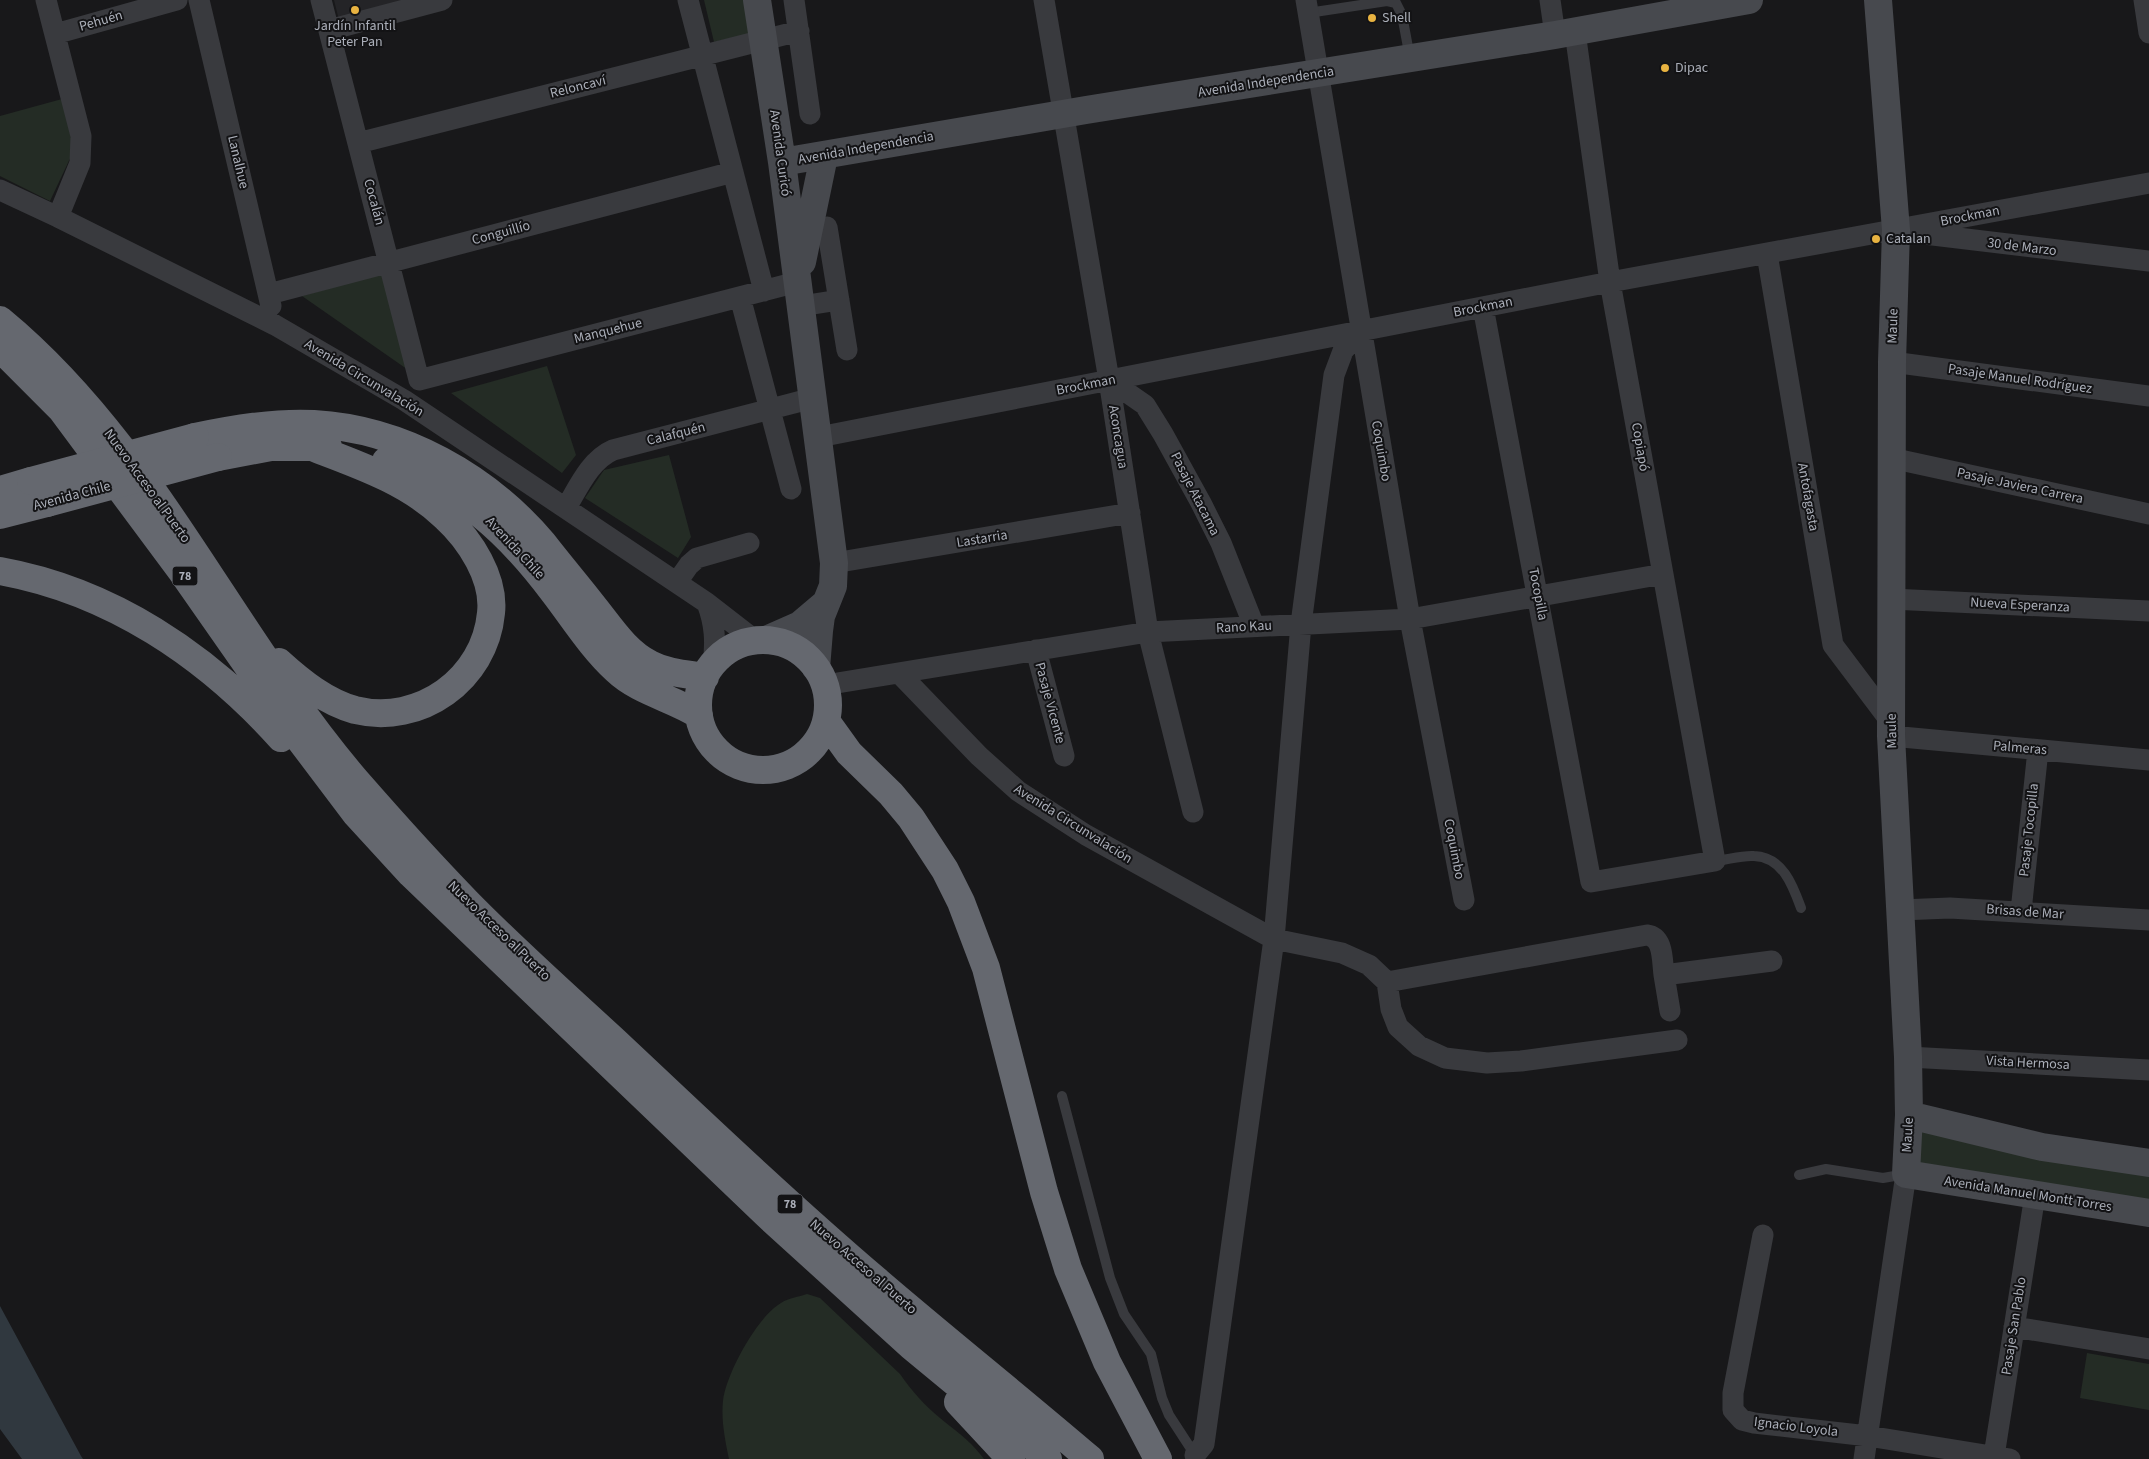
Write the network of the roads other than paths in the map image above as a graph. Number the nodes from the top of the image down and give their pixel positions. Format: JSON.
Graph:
{"nodes":[{"id":1,"x":46,"y":0,"type":"edge"},
{"id":2,"x":177,"y":0,"type":"edge"},
{"id":3,"x":199,"y":0,"type":"edge"},
{"id":4,"x":321,"y":0,"type":"edge"},
{"id":5,"x":442,"y":0,"type":"edge"},
{"id":6,"x":688,"y":0,"type":"edge"},
{"id":7,"x":757,"y":0,"type":"edge"},
{"id":8,"x":794,"y":0,"type":"edge"},
{"id":9,"x":1044,"y":0,"type":"edge"},
{"id":10,"x":1550,"y":0,"type":"edge"},
{"id":11,"x":1625,"y":0,"type":"edge"},
{"id":12,"x":1749,"y":0,"type":"edge"},
{"id":13,"x":1878,"y":0,"type":"edge"},
{"id":14,"x":2144,"y":0,"type":"edge"},
{"id":15,"x":1307,"y":7,"type":"edge"},
{"id":16,"x":1610,"y":25,"type":"junction"},
{"id":17,"x":329,"y":30,"type":"junction"},
{"id":18,"x":799,"y":31,"type":"junction"},
{"id":19,"x":2149,"y":33,"type":"edge"},
{"id":20,"x":55,"y":34,"type":"junction"},
{"id":21,"x":1565,"y":34,"type":"junction"},
{"id":22,"x":762,"y":40,"type":"junction"},
{"id":23,"x":703,"y":56,"type":"junction"},
{"id":24,"x":1411,"y":59,"type":"junction"},
{"id":25,"x":1319,"y":73,"type":"junction"},
{"id":26,"x":810,"y":114,"type":"dead end"},
{"id":27,"x":1064,"y":114,"type":"junction"},
{"id":28,"x":358,"y":143,"type":"junction"},
{"id":29,"x":824,"y":156,"type":"junction"},
{"id":30,"x":782,"y":162,"type":"junction"},
{"id":31,"x":733,"y":172,"type":"junction"},
{"id":32,"x":2149,"y":183,"type":"edge"},
{"id":33,"x":0,"y":190,"type":"edge"},
{"id":34,"x":58,"y":217,"type":"junction"},
{"id":35,"x":827,"y":227,"type":"dead end"},
{"id":36,"x":1896,"y":230,"type":"junction"},
{"id":37,"x":1767,"y":254,"type":"junction"},
{"id":38,"x":389,"y":262,"type":"junction"},
{"id":39,"x":2149,"y":262,"type":"edge"},
{"id":40,"x":1610,"y":282,"type":"junction"},
{"id":41,"x":764,"y":291,"type":"junction"},
{"id":42,"x":269,"y":294,"type":"junction"},
{"id":43,"x":799,"y":294,"type":"junction"},
{"id":44,"x":740,"y":297,"type":"junction"},
{"id":45,"x":839,"y":300,"type":"junction"},
{"id":46,"x":1483,"y":307,"type":"junction"},
{"id":47,"x":0,"y":320,"type":"edge"},
{"id":48,"x":274,"y":325,"type":"junction"},
{"id":49,"x":1360,"y":331,"type":"junction"},
{"id":50,"x":0,"y":348,"type":"edge"},
{"id":51,"x":847,"y":350,"type":"dead end"},
{"id":52,"x":1892,"y":362,"type":"junction"},
{"id":53,"x":419,"y":380,"type":"junction"},
{"id":54,"x":1109,"y":380,"type":"junction"},
{"id":55,"x":2149,"y":396,"type":"edge"},
{"id":56,"x":813,"y":398,"type":"junction"},
{"id":57,"x":404,"y":400,"type":"junction"},
{"id":58,"x":770,"y":410,"type":"junction"},
{"id":59,"x":819,"y":437,"type":"junction"},
{"id":60,"x":309,"y":446,"type":"junction"},
{"id":61,"x":1891,"y":458,"type":"junction"},
{"id":62,"x":791,"y":489,"type":"dead end"},
{"id":63,"x":0,"y":490,"type":"edge"},
{"id":64,"x":566,"y":508,"type":"junction"},
{"id":65,"x":1130,"y":513,"type":"junction"},
{"id":66,"x":2149,"y":514,"type":"edge"},
{"id":67,"x":0,"y":516,"type":"edge"},
{"id":68,"x":749,"y":543,"type":"dead end"},
{"id":69,"x":834,"y":563,"type":"junction"},
{"id":70,"x":0,"y":571,"type":"edge"},
{"id":71,"x":1663,"y":574,"type":"junction"},
{"id":72,"x":677,"y":582,"type":"junction"},
{"id":73,"x":1538,"y":596,"type":"junction"},
{"id":74,"x":1891,"y":599,"type":"junction"},
{"id":75,"x":707,"y":603,"type":"junction"},
{"id":76,"x":826,"y":603,"type":"junction"},
{"id":77,"x":2149,"y":611,"type":"edge"},
{"id":78,"x":1410,"y":619,"type":"junction"},
{"id":79,"x":241,"y":624,"type":"junction"},
{"id":80,"x":1301,"y":624,"type":"junction"},
{"id":81,"x":1254,"y":626,"type":"junction"},
{"id":82,"x":1148,"y":632,"type":"junction"},
{"id":83,"x":761,"y":640,"type":"junction"},
{"id":84,"x":1036,"y":650,"type":"junction"},
{"id":85,"x":709,"y":670,"type":"junction"},
{"id":86,"x":898,"y":673,"type":"junction"},
{"id":87,"x":821,"y":676,"type":"junction"},
{"id":88,"x":699,"y":715,"type":"junction"},
{"id":89,"x":826,"y":721,"type":"junction"},
{"id":90,"x":1891,"y":729,"type":"junction"},
{"id":91,"x":2038,"y":750,"type":"junction"},
{"id":92,"x":1064,"y":756,"type":"dead end"},
{"id":93,"x":2149,"y":760,"type":"edge"},
{"id":94,"x":1192,"y":812,"type":"dead end"},
{"id":95,"x":356,"y":814,"type":"junction"},
{"id":96,"x":1715,"y":861,"type":"junction"},
{"id":97,"x":1464,"y":900,"type":"dead end"},
{"id":98,"x":1801,"y":908,"type":"dead end"},
{"id":99,"x":1900,"y":910,"type":"junction"},
{"id":100,"x":2020,"y":911,"type":"junction"},
{"id":101,"x":2149,"y":920,"type":"edge"},
{"id":102,"x":1274,"y":938,"type":"junction"},
{"id":103,"x":1772,"y":961,"type":"dead end"},
{"id":104,"x":1664,"y":975,"type":"junction"},
{"id":105,"x":1387,"y":982,"type":"junction"},
{"id":106,"x":1670,"y":1011,"type":"dead end"},
{"id":107,"x":1678,"y":1040,"type":"dead end"},
{"id":108,"x":1908,"y":1057,"type":"junction"},
{"id":109,"x":2149,"y":1070,"type":"edge"},
{"id":110,"x":1062,"y":1096,"type":"dead end"},
{"id":111,"x":1909,"y":1115,"type":"junction"},
{"id":112,"x":2149,"y":1163,"type":"edge"},
{"id":113,"x":1906,"y":1174,"type":"junction"},
{"id":114,"x":1799,"y":1175,"type":"dead end"},
{"id":115,"x":2035,"y":1195,"type":"junction"},
{"id":116,"x":2149,"y":1213,"type":"edge"},
{"id":117,"x":1763,"y":1234,"type":"dead end"},
{"id":118,"x":2014,"y":1327,"type":"junction"},
{"id":119,"x":911,"y":1346,"type":"junction"},
{"id":120,"x":2149,"y":1349,"type":"edge"},
{"id":121,"x":1868,"y":1436,"type":"junction"},
{"id":122,"x":1195,"y":1456,"type":"joint"},
{"id":123,"x":2002,"y":1458,"type":"edge"},
{"id":124,"x":1011,"y":1459,"type":"edge"},
{"id":125,"x":1048,"y":1459,"type":"edge"},
{"id":126,"x":1090,"y":1459,"type":"edge"},
{"id":127,"x":1158,"y":1459,"type":"edge"},
{"id":128,"x":1864,"y":1459,"type":"edge"}],
"edges":[{"from":1,"to":20,"type":"street"},
{"from":2,"to":20,"type":"street","name":"Pehuén"},
{"from":3,"to":42,"type":"street","name":"Lanalhue"},
{"from":4,"to":17,"type":"street","name":"Cocalán"},
{"from":5,"to":17,"type":"street"},
{"from":6,"to":23,"type":"street"},
{"from":7,"to":22,"type":"main road","name":"Avenida Curicó"},
{"from":8,"to":18,"type":"street"},
{"from":9,"to":27,"type":"street","name":"Aconcagua"},
{"from":10,"to":21,"type":"street","name":"Copiapó"},
{"from":11,"to":16,"type":"main road"},
{"from":12,"to":16,"type":"main road","name":"Avenida Independencia"},
{"from":13,"to":36,"type":"main road","name":"Maule"},
{"from":14,"to":19,"type":"street"},
{"from":15,"to":24,"type":"lane"},
{"from":15,"to":25,"type":"street","name":"Coquimbo"},
{"from":16,"to":21,"type":"main road","name":"Avenida Independencia"},
{"from":17,"to":28,"type":"street","name":"Cocalán"},
{"from":18,"to":22,"type":"street","name":"Reloncaví"},
{"from":18,"to":26,"type":"street"},
{"from":20,"to":34,"type":"street"},
{"from":21,"to":24,"type":"main road","name":"Avenida Independencia"},
{"from":21,"to":40,"type":"street","name":"Copiapó"},
{"from":22,"to":23,"type":"street","name":"Reloncaví"},
{"from":22,"to":30,"type":"main road","name":"Avenida Curicó"},
{"from":23,"to":28,"type":"street","name":"Reloncaví"},
{"from":23,"to":31,"type":"street"},
{"from":24,"to":25,"type":"main road","name":"Avenida Independencia"},
{"from":25,"to":27,"type":"main road","name":"Avenida Independencia"},
{"from":25,"to":49,"type":"street","name":"Coquimbo"},
{"from":27,"to":29,"type":"main road","name":"Avenida Independencia"},
{"from":27,"to":54,"type":"street","name":"Aconcagua"},
{"from":28,"to":38,"type":"street","name":"Cocalán"},
{"from":29,"to":30,"type":"main road","name":"Avenida Independencia"},
{"from":29,"to":43,"type":"main road"},
{"from":30,"to":43,"type":"main road","name":"Avenida Curicó"},
{"from":31,"to":38,"type":"street","name":"Conguillío"},
{"from":31,"to":41,"type":"street"},
{"from":32,"to":36,"type":"street","name":"Brockman"},
{"from":33,"to":34,"type":"street","name":"Avenida Circunvalación"},
{"from":34,"to":48,"type":"street","name":"Avenida Circunvalación"},
{"from":35,"to":45,"type":"street"},
{"from":36,"to":37,"type":"street","name":"Brockman"},
{"from":36,"to":39,"type":"street","name":"30 de Marzo"},
{"from":36,"to":52,"type":"main road","name":"Maule"},
{"from":37,"to":40,"type":"street","name":"Brockman"},
{"from":37,"to":90,"type":"street","name":"Antofagasta"},
{"from":38,"to":42,"type":"street","name":"Conguillío"},
{"from":38,"to":53,"type":"street","name":"Cocalán"},
{"from":40,"to":46,"type":"street","name":"Brockman"},
{"from":40,"to":71,"type":"street","name":"Copiapó"},
{"from":41,"to":43,"type":"street","name":"Manquehue"},
{"from":41,"to":44,"type":"street","name":"Manquehue"},
{"from":42,"to":48,"type":"street","name":"Lanalhue"},
{"from":43,"to":45,"type":"street"},
{"from":43,"to":56,"type":"main road","name":"Avenida Curicó"},
{"from":44,"to":53,"type":"street","name":"Manquehue"},
{"from":44,"to":58,"type":"street"},
{"from":45,"to":51,"type":"street"},
{"from":46,"to":49,"type":"street","name":"Brockman"},
{"from":46,"to":73,"type":"street","name":"Tocopilla"},
{"from":47,"to":79,"type":"highway","name":"Nuevo Acceso al Puerto","number":"78"},
{"from":48,"to":57,"type":"street","name":"Avenida Circunvalación"},
{"from":49,"to":54,"type":"street","name":"Brockman"},
{"from":49,"to":78,"type":"street","name":"Coquimbo"},
{"from":49,"to":80,"type":"street"},
{"from":50,"to":95,"type":"highway","name":"Nuevo Acceso al Puerto","number":"78"},
{"from":52,"to":55,"type":"street","name":"Pasaje Manuel Rodríguez"},
{"from":52,"to":61,"type":"main road","name":"Maule"},
{"from":53,"to":57,"type":"street"},
{"from":54,"to":59,"type":"street","name":"Brockman"},
{"from":54,"to":65,"type":"street","name":"Aconcagua"},
{"from":54,"to":81,"type":"street","name":"Pasaje Atacama"},
{"from":56,"to":58,"type":"street","name":"Calafquén"},
{"from":56,"to":59,"type":"main road","name":"Avenida Curicó"},
{"from":57,"to":64,"type":"street","name":"Avenida Circunvalación"},
{"from":58,"to":62,"type":"street"},
{"from":58,"to":64,"type":"street","name":"Calafquén"},
{"from":59,"to":69,"type":"main road","name":"Avenida Curicó"},
{"from":60,"to":67,"type":"highway","name":"Avenida Chile","bridge":true},
{"from":60,"to":79,"type":"highway"},
{"from":60,"to":88,"type":"highway","name":"Avenida Chile"},
{"from":61,"to":66,"type":"street","name":"Pasaje Javiera Carrera"},
{"from":61,"to":74,"type":"main road","name":"Maule"},
{"from":63,"to":85,"type":"highway","name":"Avenida Chile","bridge":true},
{"from":64,"to":72,"type":"street","name":"Avenida Circunvalación"},
{"from":65,"to":69,"type":"street","name":"Lastarria"},
{"from":65,"to":82,"type":"street","name":"Aconcagua"},
{"from":68,"to":72,"type":"street"},
{"from":69,"to":76,"type":"main road","name":"Avenida Curicó"},
{"from":70,"to":95,"type":"highway"},
{"from":71,"to":73,"type":"street","name":"Rano Kau"},
{"from":71,"to":96,"type":"street","name":"Copiapó"},
{"from":72,"to":75,"type":"street","name":"Avenida Circunvalación"},
{"from":73,"to":78,"type":"street","name":"Rano Kau"},
{"from":73,"to":96,"type":"street","name":"Tocopilla"},
{"from":74,"to":77,"type":"street","name":"Nueva Esperanza"},
{"from":74,"to":90,"type":"main road","name":"Maule"},
{"from":75,"to":83,"type":"street","name":"Avenida Circunvalación"},
{"from":75,"to":85,"type":"street"},
{"from":76,"to":83,"type":"main road"},
{"from":76,"to":87,"type":"main road","name":"Avenida Curicó"},
{"from":78,"to":80,"type":"street","name":"Rano Kau"},
{"from":78,"to":97,"type":"street","name":"Coquimbo"},
{"from":79,"to":126,"type":"highway","name":"Nuevo Acceso al Puerto","number":"78"},
{"from":80,"to":81,"type":"street","name":"Rano Kau"},
{"from":80,"to":102,"type":"street"},
{"from":81,"to":82,"type":"street","name":"Rano Kau"},
{"from":82,"to":84,"type":"street","name":"Rano Kau"},
{"from":82,"to":94,"type":"street","name":"Aconcagua"},
{"from":83,"to":85,"type":"highway"},
{"from":83,"to":87,"type":"highway"},
{"from":84,"to":86,"type":"street","name":"Rano Kau"},
{"from":84,"to":92,"type":"street","name":"Pasaje Vicente"},
{"from":85,"to":88,"type":"highway"},
{"from":86,"to":87,"type":"street","name":"Rano Kau"},
{"from":86,"to":102,"type":"street","name":"Avenida Circunvalación"},
{"from":87,"to":89,"type":"highway"},
{"from":88,"to":89,"type":"highway"},
{"from":89,"to":127,"type":"highway"},
{"from":90,"to":91,"type":"street","name":"Palmeras"},
{"from":90,"to":99,"type":"main road","name":"Maule"},
{"from":91,"to":93,"type":"street","name":"Palmeras"},
{"from":91,"to":100,"type":"street","name":"Pasaje Tocopilla"},
{"from":95,"to":119,"type":"highway","name":"Nuevo Acceso al Puerto","number":"78"},
{"from":96,"to":98,"type":"lane"},
{"from":99,"to":100,"type":"street","name":"Brisas de Mar"},
{"from":99,"to":108,"type":"main road","name":"Maule"},
{"from":100,"to":101,"type":"street","name":"Brisas de Mar"},
{"from":102,"to":105,"type":"street","name":"Avenida Circunvalación"},
{"from":102,"to":122,"type":"street"},
{"from":103,"to":104,"type":"street"},
{"from":104,"to":105,"type":"street"},
{"from":104,"to":106,"type":"street"},
{"from":105,"to":107,"type":"street"},
{"from":108,"to":109,"type":"street","name":"Vista Hermosa"},
{"from":108,"to":111,"type":"main road","name":"Maule"},
{"from":110,"to":122,"type":"lane"},
{"from":111,"to":112,"type":"main road"},
{"from":111,"to":113,"type":"main road","name":"Maule"},
{"from":113,"to":114,"type":"lane"},
{"from":113,"to":115,"type":"main road","name":"Avenida Manuel Montt Torres"},
{"from":113,"to":121,"type":"street","name":"Maule"},
{"from":115,"to":116,"type":"main road","name":"Avenida Manuel Montt Torres"},
{"from":115,"to":118,"type":"street","name":"Pasaje San Pablo"},
{"from":117,"to":121,"type":"street","name":"Ignacio Loyola"},
{"from":118,"to":120,"type":"street"},
{"from":118,"to":123,"type":"street","name":"Pasaje San Pablo"},
{"from":119,"to":124,"type":"highway"},
{"from":119,"to":125,"type":"highway","name":"Nuevo Acceso al Puerto","number":"78"},
{"from":121,"to":123,"type":"street","name":"Ignacio Loyola"},
{"from":121,"to":128,"type":"street","name":"Maule"}]}
